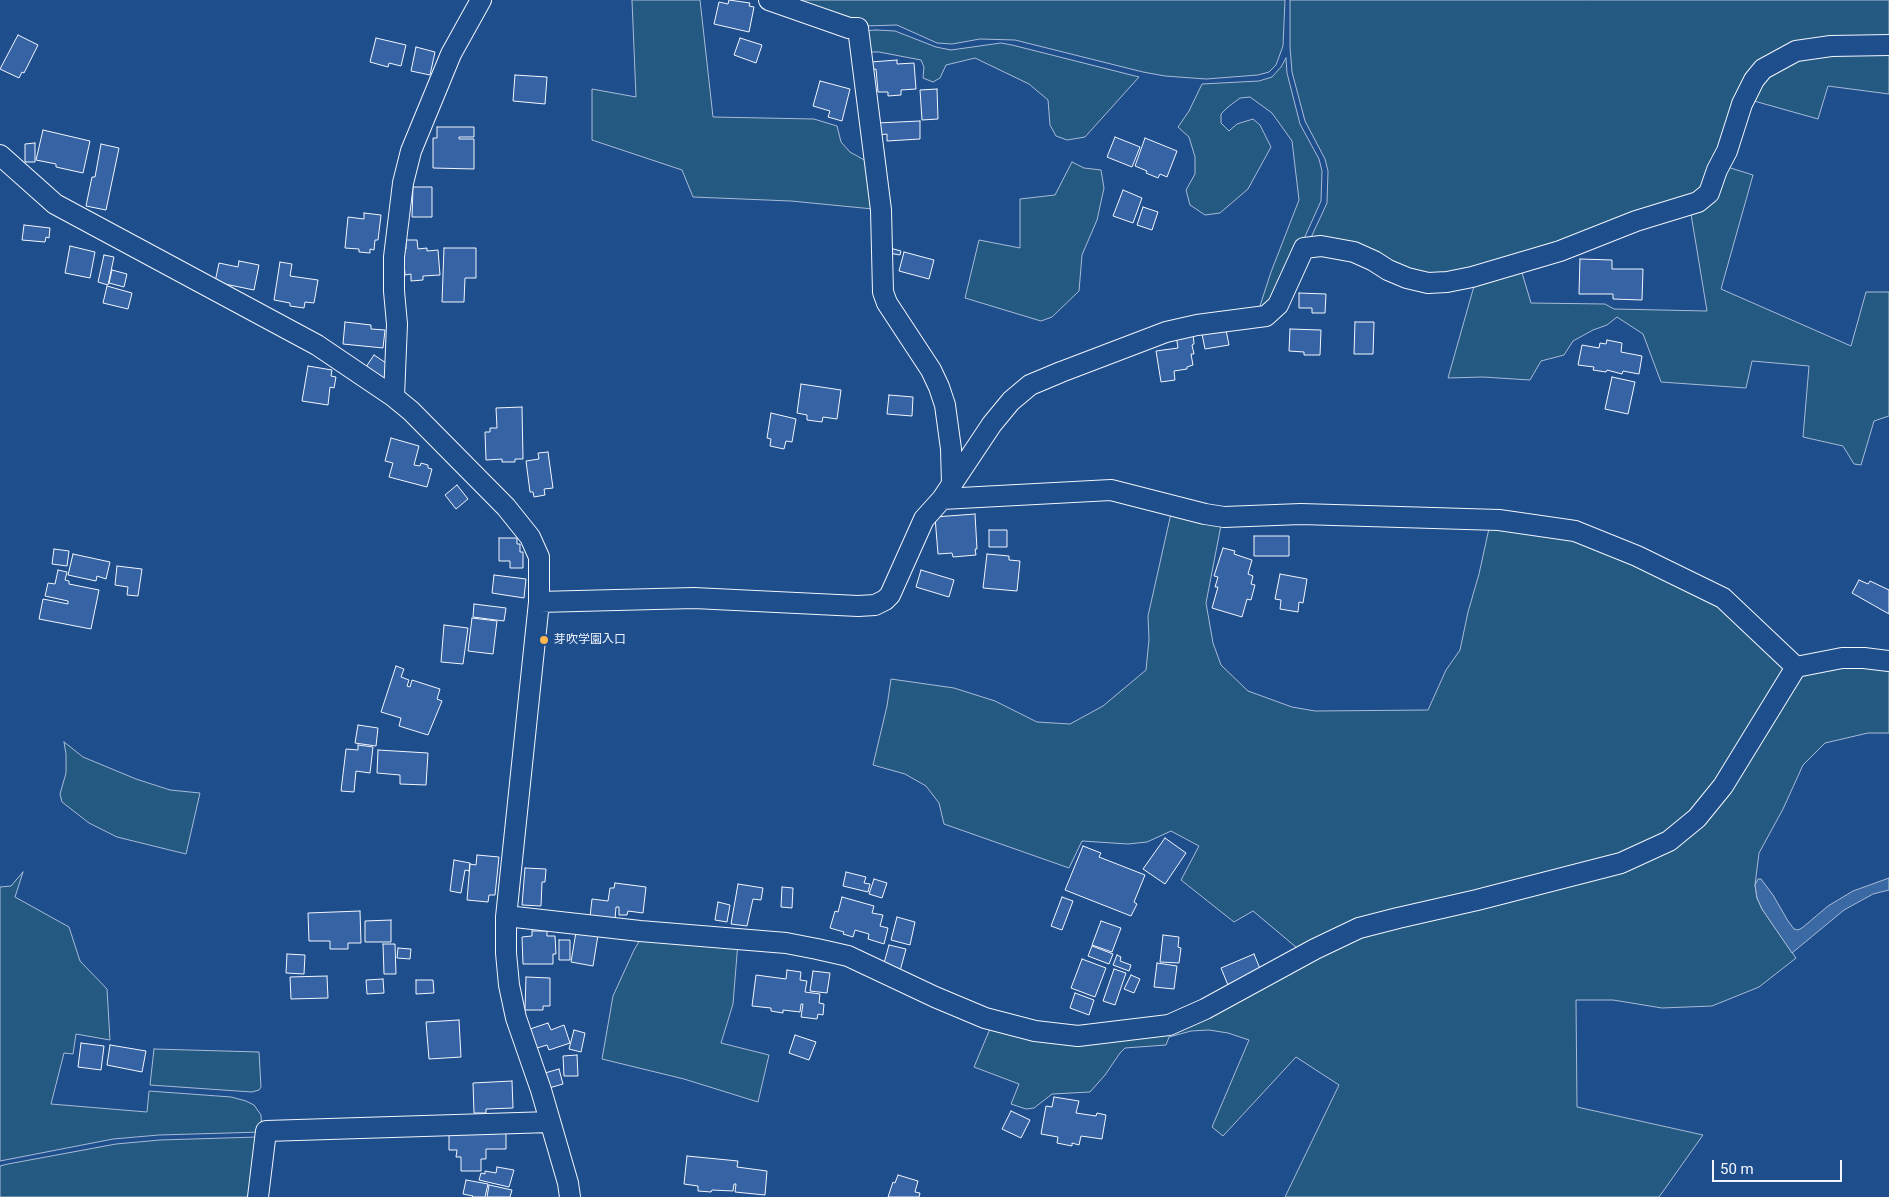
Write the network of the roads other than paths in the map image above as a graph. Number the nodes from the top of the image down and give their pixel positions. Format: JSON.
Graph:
{"nodes":[{"id":1,"x":482,"y":0,"type":"edge"},
{"id":2,"x":768,"y":0,"type":"edge"},
{"id":3,"x":1889,"y":45,"type":"edge"},
{"id":4,"x":0,"y":155,"type":"edge"},
{"id":5,"x":394,"y":397,"type":"junction"},
{"id":6,"x":947,"y":491,"type":"junction"},
{"id":7,"x":539,"y":602,"type":"junction"},
{"id":8,"x":1889,"y":661,"type":"edge"},
{"id":9,"x":1796,"y":667,"type":"junction"},
{"id":10,"x":506,"y":918,"type":"junction"},
{"id":11,"x":550,"y":1122,"type":"junction"},
{"id":12,"x":569,"y":1190,"type":"edge"},
{"id":13,"x":258,"y":1197,"type":"edge"}],
"edges":[{"from":1,"to":5,"type":"street"},
{"from":2,"to":6,"type":"street"},
{"from":3,"to":6,"type":"street"},
{"from":4,"to":5,"type":"street"},
{"from":5,"to":7,"type":"street"},
{"from":6,"to":7,"type":"street"},
{"from":6,"to":9,"type":"street"},
{"from":7,"to":10,"type":"street"},
{"from":8,"to":9,"type":"street"},
{"from":9,"to":10,"type":"street"},
{"from":10,"to":11,"type":"street"},
{"from":11,"to":12,"type":"street"},
{"from":11,"to":13,"type":"street"}]}
